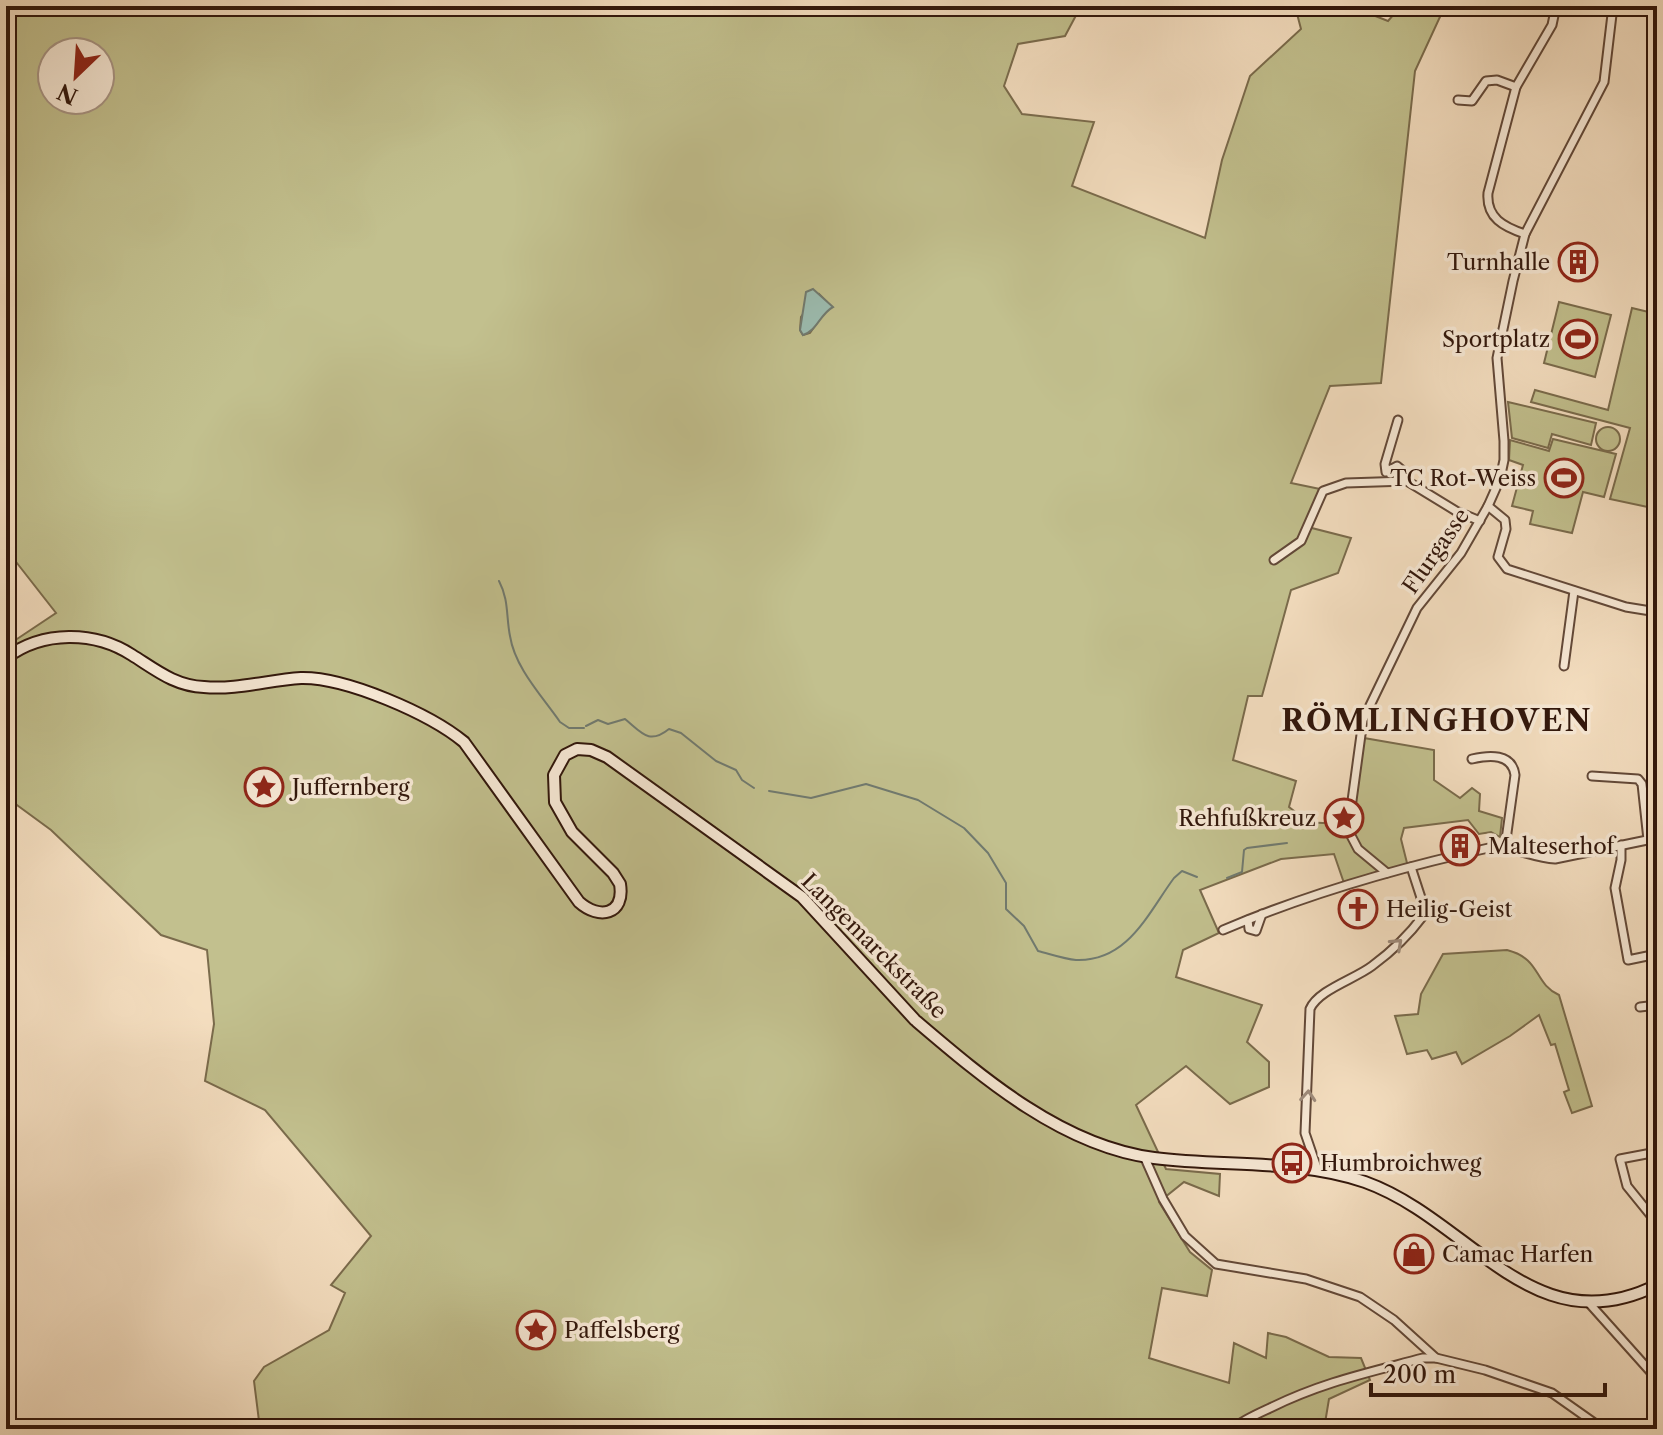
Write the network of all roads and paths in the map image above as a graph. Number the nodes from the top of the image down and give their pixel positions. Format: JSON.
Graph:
{"nodes":[{"id":1,"x":1556,"y":6,"type":"edge"},
{"id":2,"x":1613,"y":6,"type":"edge"},
{"id":3,"x":1516,"y":87,"type":"junction"},
{"id":4,"x":1458,"y":100,"type":"dead end"},
{"id":5,"x":1525,"y":234,"type":"junction"},
{"id":6,"x":1398,"y":420,"type":"dead end"},
{"id":7,"x":1386,"y":472,"type":"junction"},
{"id":8,"x":1389,"y":481,"type":"junction"},
{"id":9,"x":1407,"y":481,"type":"junction"},
{"id":10,"x":1488,"y":506,"type":"junction"},
{"id":11,"x":1480,"y":521,"type":"junction"},
{"id":12,"x":1274,"y":560,"type":"dead end"},
{"id":13,"x":1574,"y":591,"type":"junction"},
{"id":14,"x":1657,"y":612,"type":"edge"},
{"id":15,"x":6,"y":658,"type":"edge"},
{"id":16,"x":1564,"y":666,"type":"dead end"},
{"id":17,"x":1472,"y":759,"type":"dead end"},
{"id":18,"x":1592,"y":776,"type":"dead end"},
{"id":19,"x":1657,"y":838,"type":"edge"},
{"id":20,"x":1648,"y":840,"type":"junction"},
{"id":21,"x":1621,"y":845,"type":"junction"},
{"id":22,"x":1505,"y":847,"type":"junction"},
{"id":23,"x":1411,"y":867,"type":"junction"},
{"id":24,"x":1387,"y":873,"type":"junction"},
{"id":25,"x":1262,"y":914,"type":"junction"},
{"id":26,"x":1248,"y":920,"type":"junction"},
{"id":27,"x":1223,"y":930,"type":"dead end"},
{"id":28,"x":1657,"y":954,"type":"edge"},
{"id":29,"x":1657,"y":1005,"type":"edge"},
{"id":30,"x":1640,"y":1007,"type":"dead end"},
{"id":31,"x":1657,"y":1152,"type":"edge"},
{"id":32,"x":1144,"y":1156,"type":"junction"},
{"id":33,"x":1318,"y":1171,"type":"junction"},
{"id":34,"x":1657,"y":1223,"type":"edge"},
{"id":35,"x":1657,"y":1285,"type":"edge"},
{"id":36,"x":1589,"y":1303,"type":"junction"},
{"id":37,"x":1436,"y":1358,"type":"junction"},
{"id":38,"x":1657,"y":1379,"type":"edge"},
{"id":39,"x":1232,"y":1429,"type":"edge"},
{"id":40,"x":1603,"y":1429,"type":"edge"}],
"edges":[{"from":1,"to":3,"type":"street"},
{"from":2,"to":5,"type":"street","name":"Flurgasse"},
{"from":3,"to":4,"type":"street"},
{"from":3,"to":5,"type":"street"},
{"from":5,"to":10,"type":"street","name":"Flurgasse"},
{"from":6,"to":7,"type":"street"},
{"from":7,"to":8,"type":"street"},
{"from":7,"to":9,"type":"street"},
{"from":8,"to":9,"type":"street"},
{"from":8,"to":12,"type":"street"},
{"from":9,"to":11,"type":"street"},
{"from":10,"to":11,"type":"street","name":"Flurgasse"},
{"from":10,"to":13,"type":"street"},
{"from":11,"to":24,"type":"street","name":"Flurgasse"},
{"from":13,"to":14,"type":"street"},
{"from":13,"to":16,"type":"street"},
{"from":15,"to":32,"type":"main road","name":"Langemarckstraße"},
{"from":17,"to":22,"type":"street"},
{"from":18,"to":20,"type":"street"},
{"from":19,"to":20,"type":"street"},
{"from":20,"to":21,"type":"street"},
{"from":21,"to":22,"type":"street"},
{"from":21,"to":28,"type":"street"},
{"from":22,"to":23,"type":"street"},
{"from":23,"to":24,"type":"street"},
{"from":33,"to":23,"type":"street","one_way":true},
{"from":24,"to":25,"type":"street"},
{"from":25,"to":26,"type":"street"},
{"from":25,"to":26,"type":"street"},
{"from":26,"to":27,"type":"street"},
{"from":29,"to":30,"type":"street"},
{"from":31,"to":34,"type":"street"},
{"from":32,"to":33,"type":"main road","name":"Langemarckstraße"},
{"from":32,"to":37,"type":"street"},
{"from":33,"to":36,"type":"main road","name":"Langemarckstraße"},
{"from":35,"to":36,"type":"main road","name":"Langemarckstraße"},
{"from":36,"to":38,"type":"street"},
{"from":37,"to":39,"type":"street"},
{"from":37,"to":40,"type":"street"}]}
